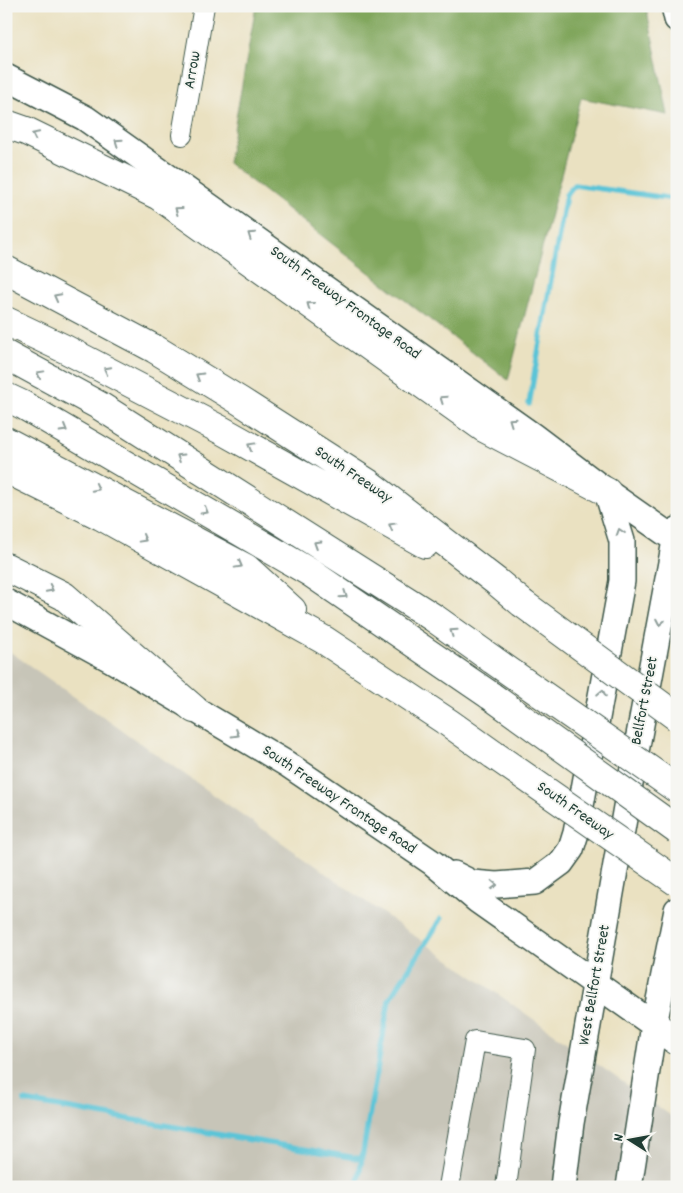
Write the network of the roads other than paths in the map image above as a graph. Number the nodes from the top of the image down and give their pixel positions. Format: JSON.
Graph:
{"nodes":[{"id":1,"x":204,"y":6,"type":"edge"},
{"id":2,"x":674,"y":6,"type":"edge"},
{"id":3,"x":677,"y":17,"type":"edge"},
{"id":4,"x":6,"y":76,"type":"edge"},
{"id":5,"x":6,"y":124,"type":"edge"},
{"id":6,"x":182,"y":135,"type":"dead end"},
{"id":7,"x":6,"y":270,"type":"edge"},
{"id":8,"x":6,"y":320,"type":"edge"},
{"id":9,"x":6,"y":355,"type":"edge"},
{"id":10,"x":6,"y":397,"type":"edge"},
{"id":11,"x":6,"y":441,"type":"edge"},
{"id":12,"x":6,"y":469,"type":"edge"},
{"id":13,"x":607,"y":492,"type":"junction"},
{"id":14,"x":676,"y":537,"type":"edge"},
{"id":15,"x":6,"y":567,"type":"edge"},
{"id":16,"x":497,"y":582,"type":"junction"},
{"id":17,"x":6,"y":602,"type":"edge"},
{"id":18,"x":324,"y":640,"type":"junction"},
{"id":19,"x":194,"y":709,"type":"junction"},
{"id":20,"x":677,"y":717,"type":"edge"},
{"id":21,"x":630,"y":784,"type":"joint"},
{"id":22,"x":677,"y":789,"type":"edge"},
{"id":23,"x":677,"y":830,"type":"edge"},
{"id":24,"x":433,"y":864,"type":"junction"},
{"id":25,"x":677,"y":882,"type":"edge"},
{"id":26,"x":677,"y":910,"type":"edge"},
{"id":27,"x":595,"y":984,"type":"junction"},
{"id":28,"x":654,"y":1025,"type":"junction"},
{"id":29,"x":677,"y":1041,"type":"edge"},
{"id":30,"x":449,"y":1187,"type":"edge"},
{"id":31,"x":506,"y":1187,"type":"edge"},
{"id":32,"x":563,"y":1187,"type":"edge"},
{"id":33,"x":628,"y":1187,"type":"edge"}],
"edges":[{"from":1,"to":6,"type":"street","name":"Arrow"},
{"from":2,"to":3,"type":"main road"},
{"from":13,"to":4,"type":"main road","name":"South Freeway Frontage Road","one_way":true},
{"from":13,"to":5,"type":"highway","one_way":true},
{"from":16,"to":7,"type":"highway","name":"South Freeway","one_way":true},
{"from":16,"to":8,"type":"highway","one_way":true},
{"from":22,"to":9,"type":"highway","one_way":true,"bridge":true},
{"from":10,"to":23,"type":"highway","one_way":true,"bridge":true},
{"from":11,"to":18,"type":"highway","one_way":true},
{"from":12,"to":18,"type":"highway","name":"South Freeway","one_way":true},
{"from":13,"to":14,"type":"main road","name":"South Freeway Frontage Road"},
{"from":24,"to":13,"type":"main road","one_way":true},
{"from":14,"to":21,"type":"main road","name":"Bellfort Street","one_way":true},
{"from":15,"to":19,"type":"highway","one_way":true},
{"from":16,"to":20,"type":"highway","name":"South Freeway","bridge":true},
{"from":17,"to":19,"type":"main road","name":"South Freeway Frontage Road"},
{"from":18,"to":25,"type":"highway","name":"South Freeway","bridge":true},
{"from":19,"to":24,"type":"main road","name":"South Freeway Frontage Road","one_way":true},
{"from":21,"to":27,"type":"main road","name":"West Bellfort Street"},
{"from":24,"to":27,"type":"main road","name":"South Freeway Frontage Road"},
{"from":26,"to":28,"type":"main road"},
{"from":27,"to":28,"type":"main road","name":"South Freeway Frontage Road"},
{"from":27,"to":32,"type":"main road","name":"West Bellfort Street"},
{"from":28,"to":29,"type":"highway"},
{"from":28,"to":33,"type":"main road"},
{"from":30,"to":31,"type":"street"}]}
